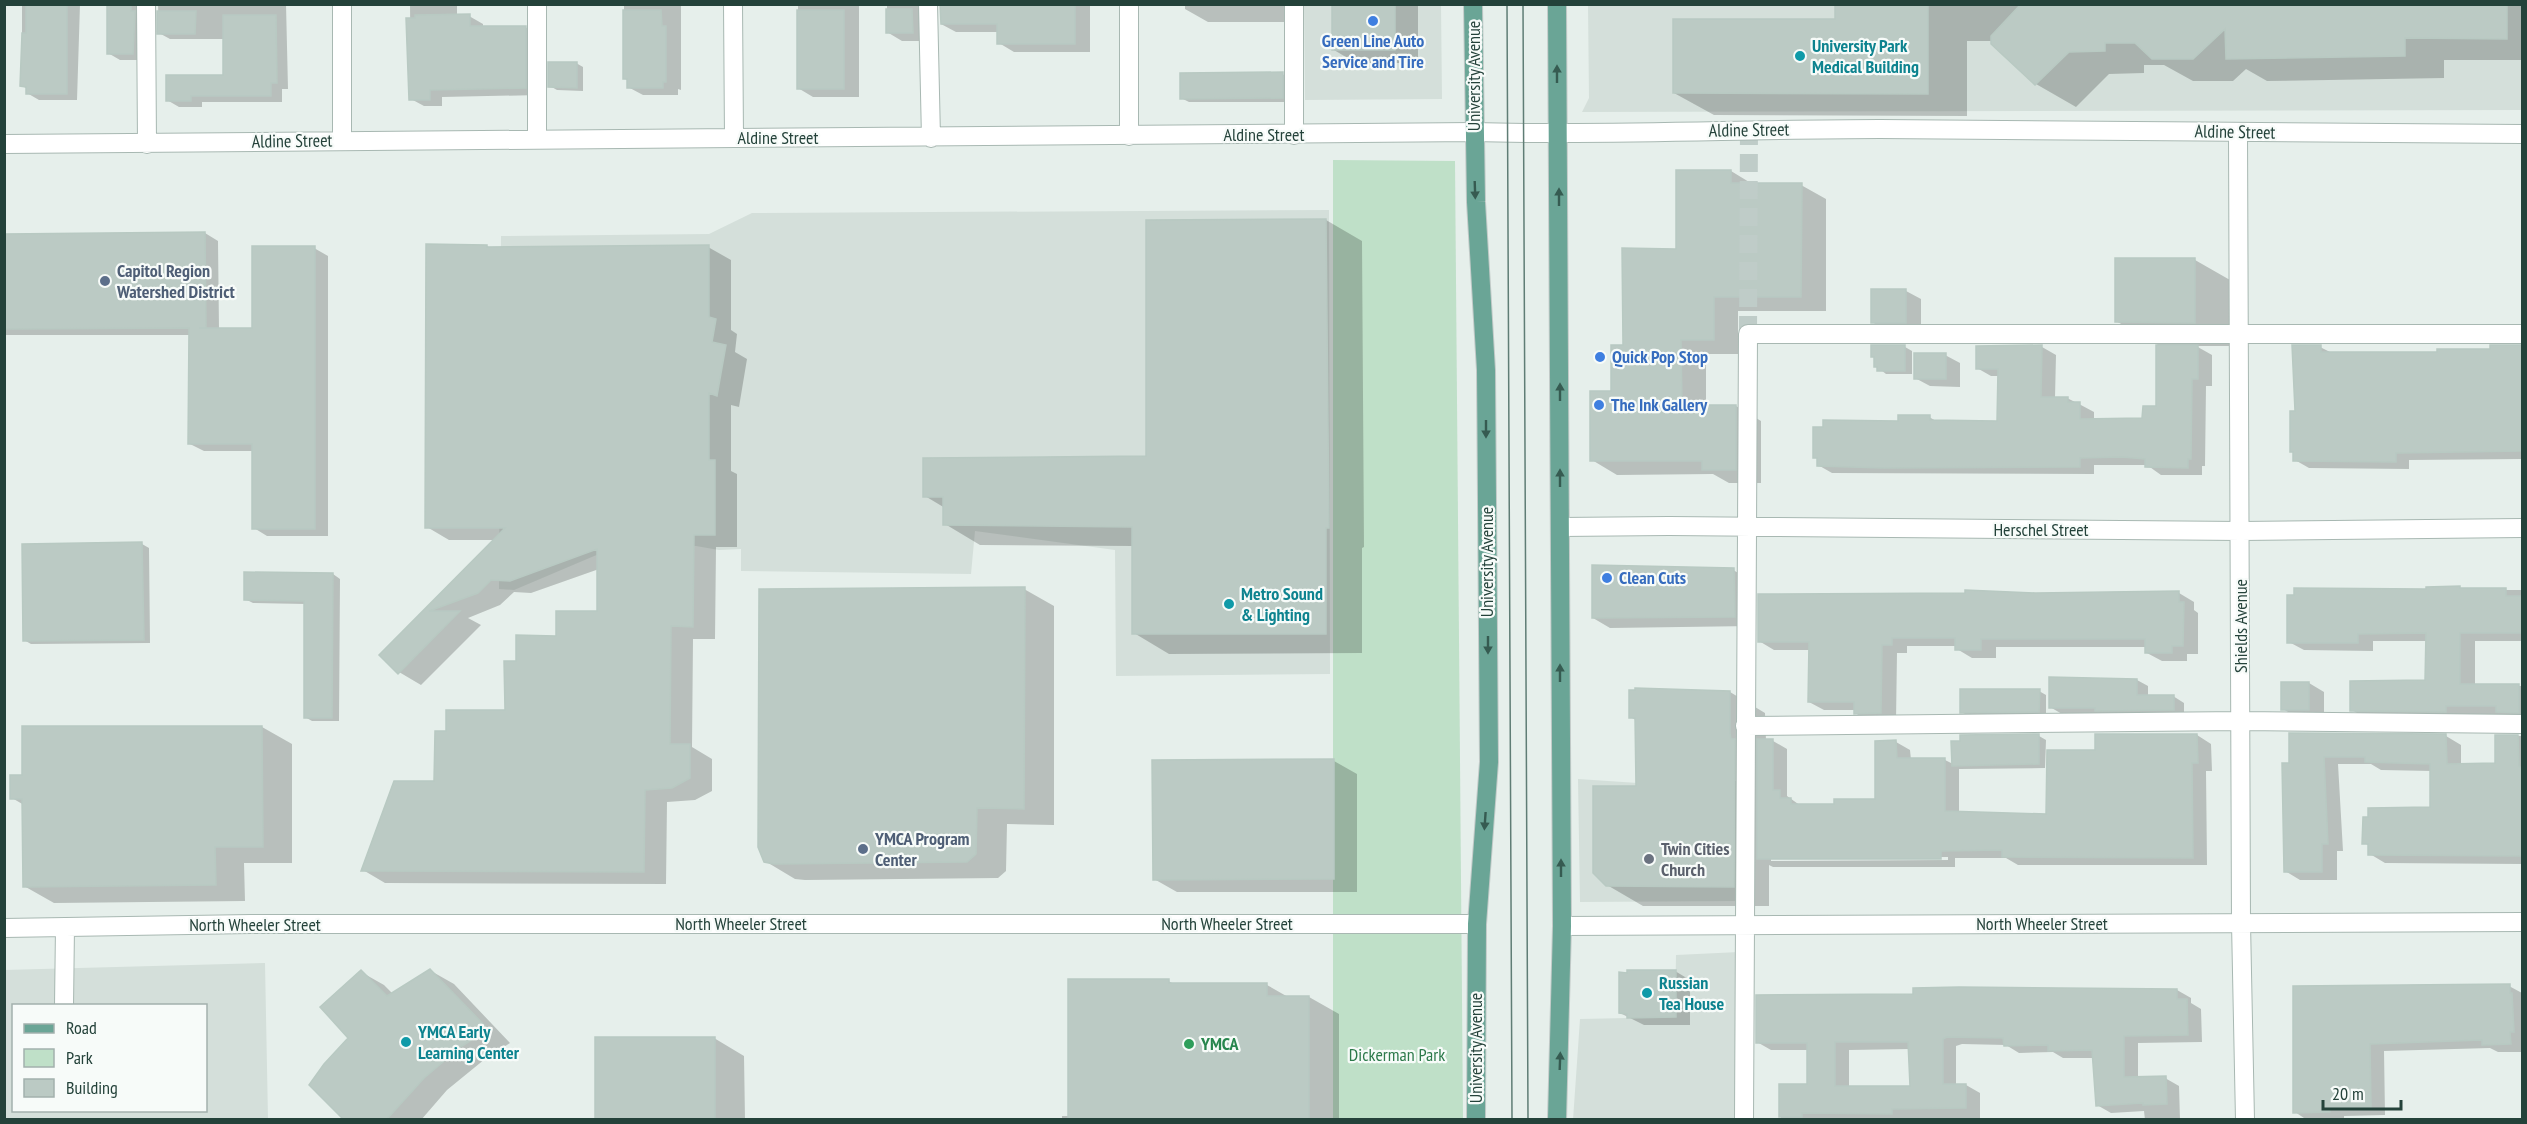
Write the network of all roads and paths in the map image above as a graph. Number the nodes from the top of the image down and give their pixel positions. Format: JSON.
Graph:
{"nodes":[{"id":1,"x":147,"y":4,"type":"edge"},
{"id":2,"x":342,"y":4,"type":"edge"},
{"id":3,"x":537,"y":4,"type":"edge"},
{"id":4,"x":733,"y":4,"type":"edge"},
{"id":5,"x":928,"y":4,"type":"edge"},
{"id":6,"x":1129,"y":4,"type":"edge"},
{"id":7,"x":1294,"y":4,"type":"edge"},
{"id":8,"x":1473,"y":4,"type":"edge"},
{"id":9,"x":1557,"y":4,"type":"edge"},
{"id":10,"x":1474,"y":132,"type":"junction"},
{"id":11,"x":1558,"y":133,"type":"junction"},
{"id":12,"x":2238,"y":133,"type":"junction"},
{"id":13,"x":2523,"y":134,"type":"edge"},
{"id":14,"x":1294,"y":135,"type":"junction"},
{"id":15,"x":1128,"y":136,"type":"junction"},
{"id":16,"x":734,"y":138,"type":"junction"},
{"id":17,"x":931,"y":138,"type":"junction"},
{"id":18,"x":537,"y":139,"type":"junction"},
{"id":19,"x":342,"y":140,"type":"junction"},
{"id":20,"x":4,"y":144,"type":"edge"},
{"id":21,"x":147,"y":144,"type":"junction"},
{"id":22,"x":2240,"y":334,"type":"junction"},
{"id":23,"x":2523,"y":334,"type":"edge"},
{"id":24,"x":1560,"y":527,"type":"junction"},
{"id":25,"x":1748,"y":528,"type":"junction"},
{"id":26,"x":2523,"y":528,"type":"edge"},
{"id":27,"x":2241,"y":531,"type":"junction"},
{"id":28,"x":2242,"y":721,"type":"junction"},
{"id":29,"x":2523,"y":724,"type":"edge"},
{"id":30,"x":1745,"y":726,"type":"junction"},
{"id":31,"x":2523,"y":922,"type":"edge"},
{"id":32,"x":2241,"y":923,"type":"junction"},
{"id":33,"x":1477,"y":924,"type":"junction"},
{"id":34,"x":1745,"y":924,"type":"junction"},
{"id":35,"x":65,"y":927,"type":"junction"},
{"id":36,"x":1562,"y":927,"type":"junction"},
{"id":37,"x":4,"y":928,"type":"edge"},
{"id":38,"x":64,"y":1004,"type":"edge"},
{"id":39,"x":1476,"y":1119,"type":"edge"},
{"id":40,"x":1557,"y":1119,"type":"edge"},
{"id":41,"x":1744,"y":1119,"type":"edge"},
{"id":42,"x":2245,"y":1119,"type":"edge"}],
"edges":[{"from":1,"to":21,"type":"street"},
{"from":2,"to":19,"type":"street"},
{"from":3,"to":18,"type":"street"},
{"from":4,"to":16,"type":"street"},
{"from":5,"to":17,"type":"street"},
{"from":6,"to":15,"type":"street"},
{"from":7,"to":14,"type":"street"},
{"from":8,"to":10,"type":"main road","name":"University Avenue"},
{"from":11,"to":9,"type":"main road","one_way":true},
{"from":10,"to":11,"type":"street","name":"Aldine Street"},
{"from":10,"to":14,"type":"street","name":"Aldine Street"},
{"from":10,"to":33,"type":"main road","name":"University Avenue","one_way":true},
{"from":11,"to":12,"type":"street","name":"Aldine Street"},
{"from":24,"to":11,"type":"main road","one_way":true},
{"from":12,"to":13,"type":"street","name":"Aldine Street"},
{"from":12,"to":22,"type":"street","name":"Shields Avenue"},
{"from":14,"to":15,"type":"street","name":"Aldine Street"},
{"from":15,"to":17,"type":"street","name":"Aldine Street"},
{"from":16,"to":17,"type":"street","name":"Aldine Street"},
{"from":16,"to":18,"type":"street","name":"Aldine Street"},
{"from":18,"to":19,"type":"street","name":"Aldine Street"},
{"from":19,"to":21,"type":"street","name":"Aldine Street"},
{"from":20,"to":21,"type":"street","name":"Aldine Street"},
{"from":22,"to":23,"type":"street"},
{"from":22,"to":25,"type":"street"},
{"from":22,"to":27,"type":"street","name":"Shields Avenue"},
{"from":24,"to":25,"type":"street","name":"Herschel Street"},
{"from":36,"to":24,"type":"main road","one_way":true},
{"from":25,"to":27,"type":"street","name":"Herschel Street"},
{"from":25,"to":30,"type":"street"},
{"from":26,"to":27,"type":"street","name":"Herschel Street"},
{"from":27,"to":28,"type":"street","name":"Shields Avenue"},
{"from":28,"to":29,"type":"street"},
{"from":28,"to":30,"type":"street"},
{"from":28,"to":32,"type":"street","name":"Shields Avenue"},
{"from":30,"to":34,"type":"street"},
{"from":31,"to":32,"type":"street","name":"North Wheeler Street"},
{"from":32,"to":34,"type":"street","name":"North Wheeler Street"},
{"from":32,"to":42,"type":"street","name":"Shields Avenue"},
{"from":33,"to":35,"type":"street","name":"North Wheeler Street"},
{"from":33,"to":39,"type":"main road","name":"University Avenue"},
{"from":34,"to":36,"type":"street","name":"North Wheeler Street"},
{"from":34,"to":41,"type":"street"},
{"from":35,"to":37,"type":"street","name":"North Wheeler Street"},
{"from":35,"to":38,"type":"street"},
{"from":40,"to":36,"type":"main road","one_way":true}]}
